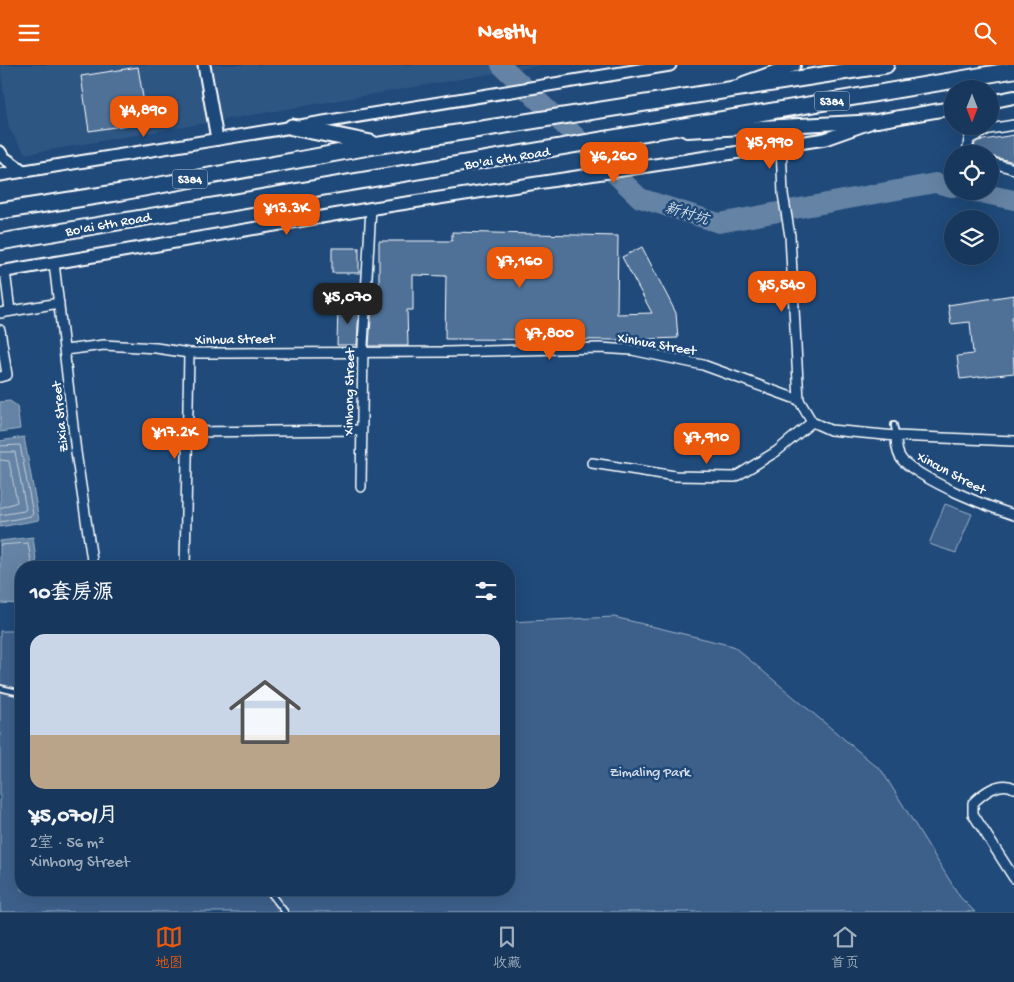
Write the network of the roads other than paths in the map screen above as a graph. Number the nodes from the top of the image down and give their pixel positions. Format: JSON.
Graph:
{"nodes":[{"id":1,"x":204,"y":65,"type":"edge"},
{"id":2,"x":670,"y":65,"type":"edge"},
{"id":3,"x":794,"y":65,"type":"edge"},
{"id":4,"x":886,"y":65,"type":"edge"},
{"id":5,"x":648,"y":67,"type":"edge"},
{"id":6,"x":1014,"y":70,"type":"edge"},
{"id":7,"x":718,"y":92,"type":"junction"},
{"id":8,"x":1014,"y":97,"type":"edge"},
{"id":9,"x":999,"y":100,"type":"edge"},
{"id":10,"x":944,"y":109,"type":"edge"},
{"id":11,"x":877,"y":121,"type":"junction"},
{"id":12,"x":1014,"y":125,"type":"edge"},
{"id":13,"x":292,"y":127,"type":"junction"},
{"id":14,"x":650,"y":133,"type":"junction"},
{"id":15,"x":216,"y":139,"type":"junction"},
{"id":16,"x":380,"y":145,"type":"junction"},
{"id":17,"x":968,"y":145,"type":"edge"},
{"id":18,"x":781,"y":146,"type":"junction"},
{"id":19,"x":0,"y":152,"type":"edge"},
{"id":20,"x":999,"y":165,"type":"edge"},
{"id":21,"x":1014,"y":169,"type":"edge"},
{"id":22,"x":23,"y":171,"type":"junction"},
{"id":23,"x":0,"y":175,"type":"edge"},
{"id":24,"x":371,"y":208,"type":"junction"},
{"id":25,"x":0,"y":211,"type":"edge"},
{"id":26,"x":0,"y":242,"type":"edge"},
{"id":27,"x":54,"y":263,"type":"junction"},
{"id":28,"x":2,"y":272,"type":"edge"},
{"id":29,"x":59,"y":303,"type":"junction"},
{"id":30,"x":10,"y":311,"type":"junction"},
{"id":31,"x":0,"y":313,"type":"edge"},
{"id":32,"x":0,"y":330,"type":"edge"},
{"id":33,"x":1,"y":345,"type":"edge"},
{"id":34,"x":65,"y":350,"type":"junction"},
{"id":35,"x":362,"y":351,"type":"junction"},
{"id":36,"x":189,"y":353,"type":"junction"},
{"id":37,"x":0,"y":377,"type":"edge"},
{"id":38,"x":799,"y":400,"type":"junction"},
{"id":39,"x":812,"y":422,"type":"junction"},
{"id":40,"x":894,"y":425,"type":"dead end"},
{"id":41,"x":360,"y":430,"type":"junction"},
{"id":42,"x":187,"y":431,"type":"junction"},
{"id":43,"x":896,"y":436,"type":"junction"},
{"id":44,"x":1014,"y":441,"type":"edge"},
{"id":45,"x":592,"y":463,"type":"dead end"},
{"id":46,"x":360,"y":487,"type":"dead end"},
{"id":47,"x":1014,"y":515,"type":"edge"},
{"id":48,"x":92,"y":561,"type":"edge"},
{"id":49,"x":185,"y":561,"type":"edge"},
{"id":50,"x":0,"y":688,"type":"edge"},
{"id":51,"x":15,"y":692,"type":"edge"},
{"id":52,"x":1014,"y":788,"type":"edge"},
{"id":53,"x":1014,"y":878,"type":"edge"},
{"id":54,"x":273,"y":896,"type":"edge"},
{"id":55,"x":285,"y":912,"type":"edge"}],
"edges":[{"from":1,"to":15,"type":"street"},
{"from":2,"to":5,"type":"street"},
{"from":3,"to":7,"type":"main road"},
{"from":4,"to":7,"type":"highway","name":"Bo'ai 6th Road","number":"S384"},
{"from":5,"to":13,"type":"street"},
{"from":6,"to":14,"type":"highway","name":"Bo'ai 6th Road","number":"S384"},
{"from":7,"to":16,"type":"highway","name":"Bo'ai 6th Road","number":"S384"},
{"from":8,"to":9,"type":"main road"},
{"from":10,"to":11,"type":"main road"},
{"from":11,"to":14,"type":"main road"},
{"from":11,"to":18,"type":"street"},
{"from":12,"to":17,"type":"street"},
{"from":13,"to":15,"type":"street"},
{"from":13,"to":16,"type":"highway"},
{"from":14,"to":26,"type":"highway","name":"Bo'ai 6th Road","number":"S384"},
{"from":15,"to":22,"type":"street"},
{"from":16,"to":25,"type":"highway","name":"Bo'ai 6th Road","number":"S384"},
{"from":18,"to":24,"type":"street"},
{"from":18,"to":38,"type":"street"},
{"from":19,"to":22,"type":"street"},
{"from":20,"to":21,"type":"street"},
{"from":22,"to":23,"type":"street"},
{"from":24,"to":27,"type":"street"},
{"from":24,"to":35,"type":"street","name":"Xinhong Street"},
{"from":27,"to":28,"type":"street"},
{"from":27,"to":29,"type":"street","name":"Zixia Street"},
{"from":28,"to":30,"type":"street"},
{"from":29,"to":30,"type":"street"},
{"from":29,"to":34,"type":"street","name":"Zixia Street"},
{"from":30,"to":31,"type":"street"},
{"from":32,"to":33,"type":"street"},
{"from":33,"to":37,"type":"street"},
{"from":34,"to":36,"type":"street","name":"Xinhua Street"},
{"from":34,"to":48,"type":"street","name":"Zixia Street"},
{"from":35,"to":36,"type":"street","name":"Xinhua Street"},
{"from":35,"to":38,"type":"street","name":"Xinhua Street"},
{"from":35,"to":41,"type":"street","name":"Xinhong Street"},
{"from":36,"to":42,"type":"street"},
{"from":38,"to":39,"type":"street"},
{"from":39,"to":43,"type":"street"},
{"from":39,"to":45,"type":"street"},
{"from":40,"to":43,"type":"lane"},
{"from":41,"to":42,"type":"street"},
{"from":41,"to":46,"type":"street","name":"Xinhong Street"},
{"from":42,"to":49,"type":"street"},
{"from":43,"to":44,"type":"street"},
{"from":43,"to":47,"type":"street","name":"Xincun Street"},
{"from":50,"to":51,"type":"lane"},
{"from":52,"to":53,"type":"street"},
{"from":54,"to":55,"type":"lane"}]}
